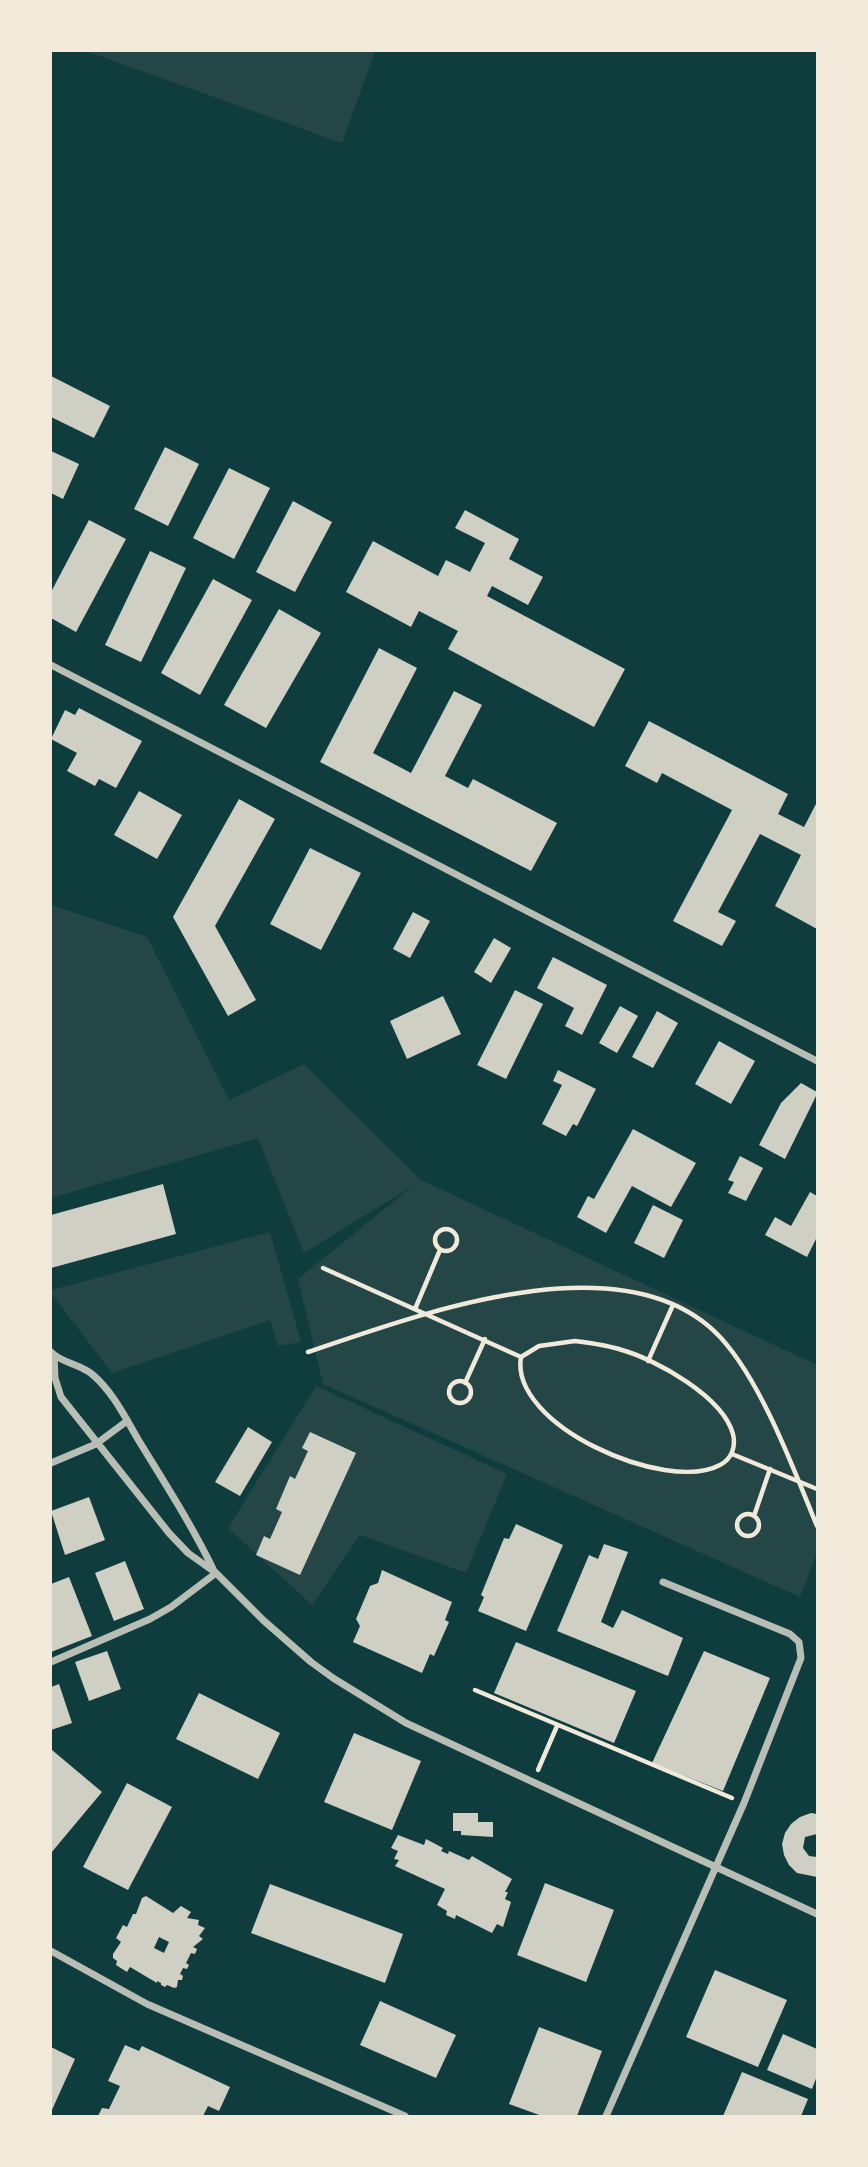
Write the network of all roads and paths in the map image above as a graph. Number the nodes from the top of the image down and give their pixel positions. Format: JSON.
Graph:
{"nodes":[{"id":1,"x":51,"y":665,"type":"edge"},
{"id":2,"x":817,"y":1061,"type":"edge"},
{"id":3,"x":440,"y":1250,"type":"junction"},
{"id":4,"x":323,"y":1268,"type":"dead end"},
{"id":5,"x":673,"y":1305,"type":"junction"},
{"id":6,"x":415,"y":1309,"type":"junction"},
{"id":7,"x":424,"y":1313,"type":"junction"},
{"id":8,"x":485,"y":1339,"type":"junction"},
{"id":9,"x":308,"y":1352,"type":"dead end"},
{"id":10,"x":53,"y":1354,"type":"edge"},
{"id":11,"x":521,"y":1357,"type":"junction"},
{"id":12,"x":649,"y":1361,"type":"junction"},
{"id":13,"x":465,"y":1383,"type":"junction"},
{"id":14,"x":127,"y":1421,"type":"junction"},
{"id":15,"x":96,"y":1444,"type":"junction"},
{"id":16,"x":732,"y":1454,"type":"junction"},
{"id":17,"x":51,"y":1463,"type":"edge"},
{"id":18,"x":770,"y":1469,"type":"junction"},
{"id":19,"x":798,"y":1481,"type":"junction"},
{"id":20,"x":817,"y":1489,"type":"edge"},
{"id":21,"x":754,"y":1516,"type":"junction"},
{"id":22,"x":817,"y":1526,"type":"edge"},
{"id":23,"x":215,"y":1573,"type":"junction"},
{"id":24,"x":663,"y":1582,"type":"dead end"},
{"id":25,"x":51,"y":1661,"type":"edge"},
{"id":26,"x":475,"y":1690,"type":"dead end"},
{"id":27,"x":556,"y":1726,"type":"junction"},
{"id":28,"x":533,"y":1781,"type":"junction"},
{"id":29,"x":744,"y":1803,"type":"junction"},
{"id":30,"x":716,"y":1866,"type":"junction"},
{"id":31,"x":817,"y":1914,"type":"edge"},
{"id":32,"x":51,"y":1951,"type":"edge"},
{"id":33,"x":405,"y":2116,"type":"edge"},
{"id":34,"x":606,"y":2116,"type":"edge"}],
"edges":[{"from":1,"to":2,"type":"street"},
{"from":3,"to":3,"type":"path"},
{"from":3,"to":6,"type":"path"},
{"from":4,"to":6,"type":"path"},
{"from":5,"to":7,"type":"path"},
{"from":5,"to":12,"type":"path"},
{"from":5,"to":19,"type":"path"},
{"from":6,"to":7,"type":"path"},
{"from":7,"to":8,"type":"path"},
{"from":7,"to":9,"type":"path"},
{"from":8,"to":11,"type":"path"},
{"from":8,"to":13,"type":"path"},
{"from":10,"to":14,"type":"street"},
{"from":10,"to":15,"type":"street"},
{"from":11,"to":12,"type":"path"},
{"from":11,"to":16,"type":"path"},
{"from":12,"to":16,"type":"path"},
{"from":13,"to":13,"type":"path"},
{"from":14,"to":15,"type":"street"},
{"from":14,"to":23,"type":"street"},
{"from":15,"to":17,"type":"street"},
{"from":15,"to":23,"type":"street"},
{"from":16,"to":18,"type":"path"},
{"from":18,"to":19,"type":"path"},
{"from":18,"to":21,"type":"path"},
{"from":19,"to":20,"type":"path"},
{"from":19,"to":22,"type":"path"},
{"from":21,"to":21,"type":"path"},
{"from":23,"to":25,"type":"street"},
{"from":23,"to":28,"type":"street"},
{"from":24,"to":29,"type":"street"},
{"from":26,"to":27,"type":"path"},
{"from":27,"to":28,"type":"path"},
{"from":27,"to":29,"type":"path"},
{"from":28,"to":30,"type":"street"},
{"from":29,"to":30,"type":"street"},
{"from":30,"to":31,"type":"street"},
{"from":30,"to":34,"type":"street"},
{"from":32,"to":33,"type":"street"}]}
